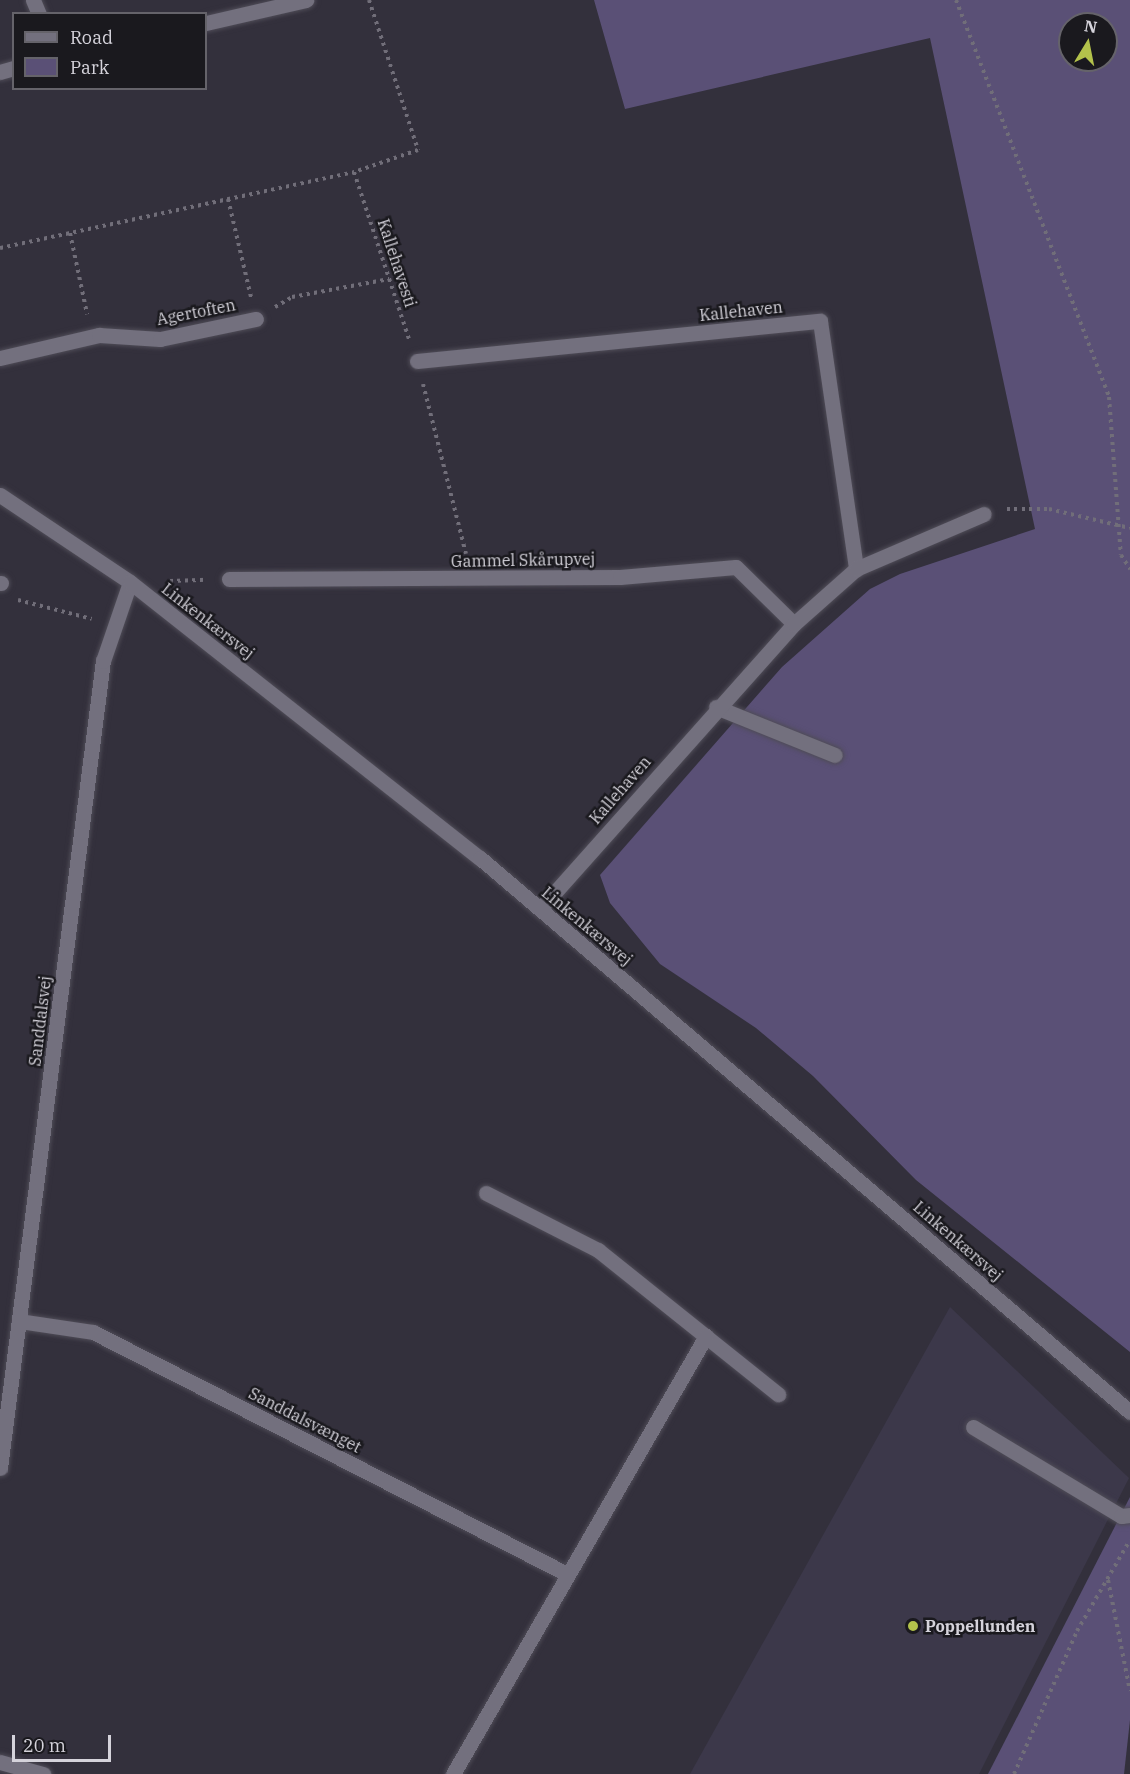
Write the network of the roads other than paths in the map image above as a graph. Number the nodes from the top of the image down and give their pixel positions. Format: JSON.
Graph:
{"nodes":[{"id":1,"x":306,"y":0,"type":"edge"},
{"id":2,"x":207,"y":23,"type":"edge"},
{"id":3,"x":256,"y":319,"type":"road end"},
{"id":4,"x":0,"y":358,"type":"edge"},
{"id":5,"x":417,"y":361,"type":"road end"},
{"id":6,"x":0,"y":495,"type":"edge"},
{"id":7,"x":984,"y":514,"type":"road end"},
{"id":8,"x":856,"y":570,"type":"junction"},
{"id":9,"x":229,"y":579,"type":"road end"},
{"id":10,"x":130,"y":582,"type":"junction"},
{"id":11,"x":794,"y":624,"type":"junction"},
{"id":12,"x":716,"y":707,"type":"junction"},
{"id":13,"x":835,"y":755,"type":"dead end"},
{"id":14,"x":540,"y":909,"type":"junction"},
{"id":15,"x":486,"y":1193,"type":"dead end"},
{"id":16,"x":19,"y":1322,"type":"junction"},
{"id":17,"x":706,"y":1336,"type":"junction"},
{"id":18,"x":778,"y":1394,"type":"dead end"},
{"id":19,"x":1130,"y":1412,"type":"edge"},
{"id":20,"x":973,"y":1427,"type":"dead end"},
{"id":21,"x":0,"y":1468,"type":"edge"},
{"id":22,"x":1130,"y":1515,"type":"edge"},
{"id":23,"x":567,"y":1574,"type":"junction"},
{"id":24,"x":0,"y":1762,"type":"edge"},
{"id":25,"x":43,"y":1774,"type":"edge"},
{"id":26,"x":453,"y":1774,"type":"edge"}],
"edges":[{"from":1,"to":2,"type":"street"},
{"from":3,"to":4,"type":"street","name":"Agertoften"},
{"from":5,"to":8,"type":"street","name":"Kallehaven"},
{"from":6,"to":10,"type":"street","name":"Linkenkærsvej"},
{"from":7,"to":8,"type":"street","name":"Kallehaven"},
{"from":8,"to":11,"type":"street","name":"Kallehaven"},
{"from":9,"to":11,"type":"street","name":"Gammel Skårupvej"},
{"from":10,"to":14,"type":"street","name":"Linkenkærsvej"},
{"from":10,"to":16,"type":"street","name":"Sanddalsvej"},
{"from":11,"to":12,"type":"street","name":"Kallehaven"},
{"from":12,"to":13,"type":"street"},
{"from":12,"to":14,"type":"street","name":"Kallehaven"},
{"from":14,"to":19,"type":"street","name":"Linkenkærsvej"},
{"from":15,"to":17,"type":"street"},
{"from":16,"to":21,"type":"street","name":"Sanddalsvej"},
{"from":16,"to":23,"type":"street","name":"Sanddalsvænget"},
{"from":17,"to":18,"type":"street"},
{"from":17,"to":23,"type":"street"},
{"from":20,"to":22,"type":"street"},
{"from":23,"to":26,"type":"street"},
{"from":24,"to":25,"type":"street"}]}
